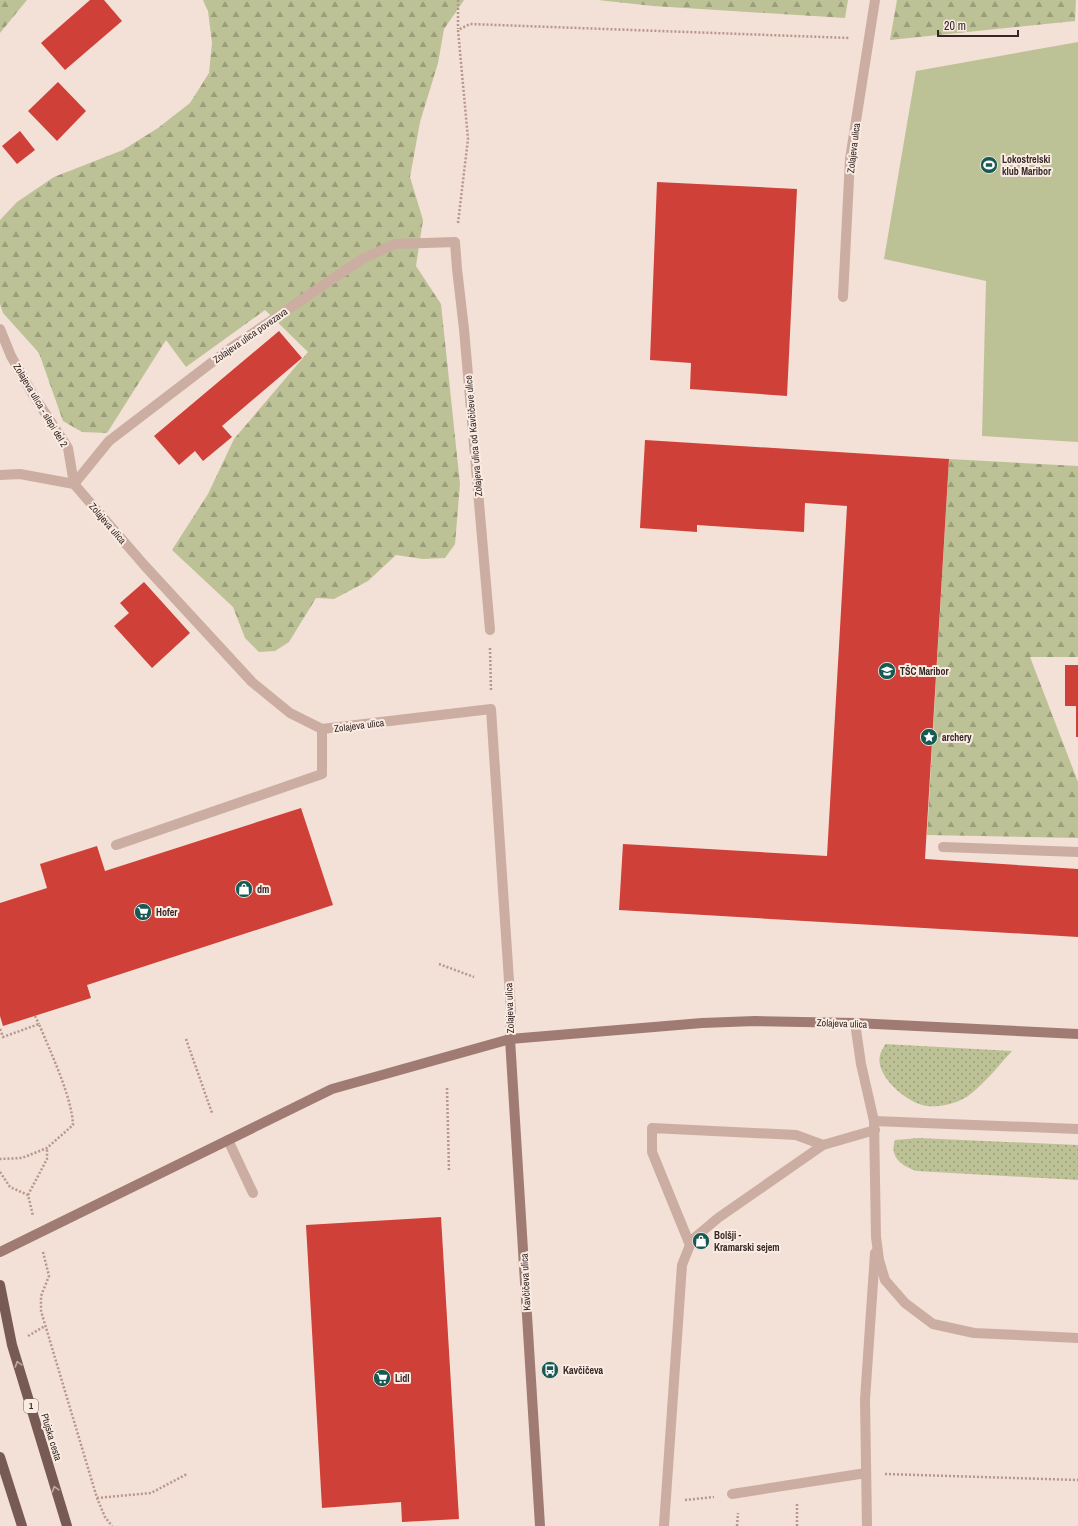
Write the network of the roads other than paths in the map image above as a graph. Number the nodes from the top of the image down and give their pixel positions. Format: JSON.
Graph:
{"nodes":[{"id":1,"x":875,"y":0,"type":"edge"},
{"id":2,"x":455,"y":242,"type":"joint"},
{"id":3,"x":843,"y":297,"type":"dead end"},
{"id":4,"x":0,"y":329,"type":"edge"},
{"id":5,"x":0,"y":476,"type":"edge"},
{"id":6,"x":74,"y":484,"type":"junction"},
{"id":7,"x":490,"y":630,"type":"road end"},
{"id":8,"x":322,"y":729,"type":"junction"},
{"id":9,"x":116,"y":845,"type":"dead end"},
{"id":10,"x":942,"y":846,"type":"dead end"},
{"id":11,"x":1078,"y":852,"type":"edge"},
{"id":12,"x":855,"y":1023,"type":"junction"},
{"id":13,"x":1078,"y":1034,"type":"edge"},
{"id":14,"x":510,"y":1039,"type":"junction"},
{"id":15,"x":875,"y":1126,"type":"junction"},
{"id":16,"x":1078,"y":1128,"type":"edge"},
{"id":17,"x":228,"y":1140,"type":"junction"},
{"id":18,"x":823,"y":1145,"type":"junction"},
{"id":19,"x":253,"y":1193,"type":"dead end"},
{"id":20,"x":876,"y":1237,"type":"junction"},
{"id":21,"x":690,"y":1245,"type":"junction"},
{"id":22,"x":0,"y":1252,"type":"edge"},
{"id":23,"x":0,"y":1285,"type":"edge"},
{"id":24,"x":1078,"y":1338,"type":"edge"},
{"id":25,"x":0,"y":1457,"type":"edge"},
{"id":26,"x":866,"y":1473,"type":"junction"},
{"id":27,"x":732,"y":1494,"type":"road end"},
{"id":28,"x":22,"y":1526,"type":"edge"},
{"id":29,"x":67,"y":1526,"type":"edge"},
{"id":30,"x":540,"y":1526,"type":"edge"},
{"id":31,"x":664,"y":1526,"type":"edge"},
{"id":32,"x":867,"y":1526,"type":"edge"}],
"edges":[{"from":1,"to":3,"type":"street","name":"Zolajeva ulica"},
{"from":2,"to":6,"type":"street","name":"Zolajeva ulica povezava"},
{"from":2,"to":7,"type":"street","name":"Zolajeva ulica od Kavčičeve ulice"},
{"from":4,"to":6,"type":"street","name":"Zolajeva ulica - slepi del 2"},
{"from":5,"to":6,"type":"street"},
{"from":6,"to":8,"type":"street","name":"Zolajeva ulica"},
{"from":8,"to":9,"type":"street"},
{"from":8,"to":14,"type":"street","name":"Zolajeva ulica"},
{"from":10,"to":11,"type":"street"},
{"from":12,"to":13,"type":"street","name":"Zolajeva ulica"},
{"from":12,"to":14,"type":"street","name":"Zolajeva ulica"},
{"from":12,"to":15,"type":"street"},
{"from":14,"to":17,"type":"street","name":"Zolajeva ulica"},
{"from":14,"to":30,"type":"street","name":"Kavčičeva ulica"},
{"from":15,"to":16,"type":"street"},
{"from":15,"to":18,"type":"street"},
{"from":15,"to":20,"type":"street"},
{"from":17,"to":19,"type":"street"},
{"from":17,"to":22,"type":"street","name":"Zolajeva ulica"},
{"from":18,"to":21,"type":"street"},
{"from":18,"to":21,"type":"street"},
{"from":20,"to":24,"type":"street"},
{"from":20,"to":26,"type":"street"},
{"from":21,"to":31,"type":"street"},
{"from":29,"to":23,"type":"main road","name":"Ptujska cesta","number":"1","one_way":true},
{"from":25,"to":28,"type":"main road"},
{"from":26,"to":27,"type":"street"},
{"from":26,"to":32,"type":"street"}]}
